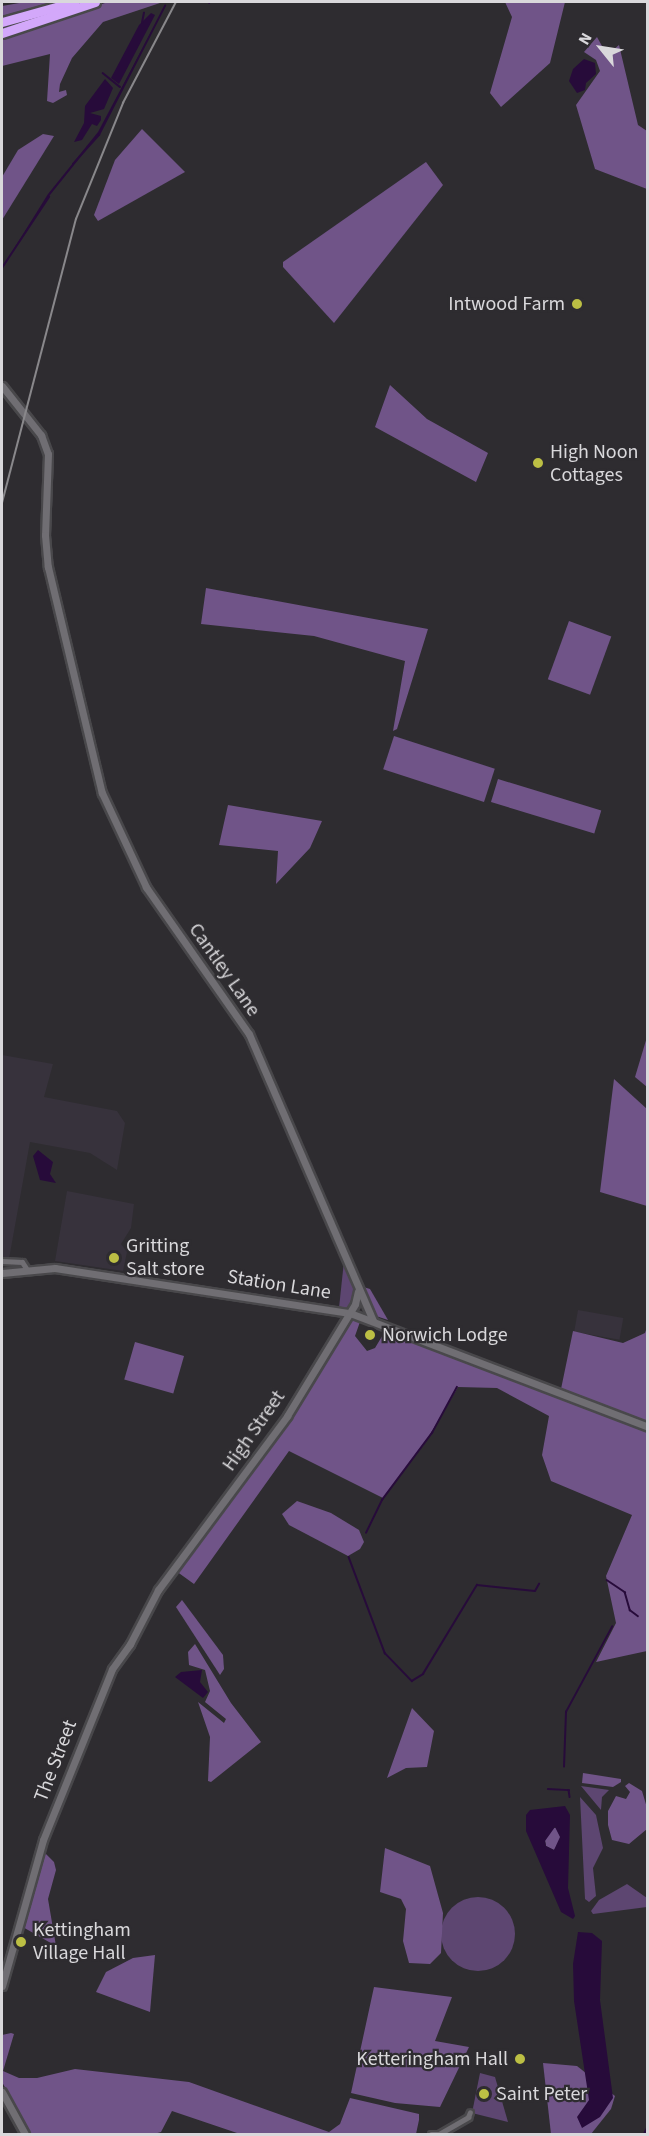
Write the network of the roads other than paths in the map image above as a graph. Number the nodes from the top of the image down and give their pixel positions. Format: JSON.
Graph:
{"nodes":[{"id":1,"x":74,"y":2,"type":"edge"},
{"id":2,"x":95,"y":2,"type":"edge"},
{"id":3,"x":2,"y":22,"type":"edge"},
{"id":4,"x":2,"y":33,"type":"edge"},
{"id":5,"x":2,"y":386,"type":"edge"},
{"id":6,"x":2,"y":1261,"type":"edge"},
{"id":7,"x":26,"y":1268,"type":"junction"},
{"id":8,"x":2,"y":1273,"type":"edge"},
{"id":9,"x":358,"y":1290,"type":"junction"},
{"id":10,"x":350,"y":1313,"type":"junction"},
{"id":11,"x":373,"y":1320,"type":"junction"},
{"id":12,"x":648,"y":1427,"type":"edge"},
{"id":13,"x":178,"y":1564,"type":"joint"},
{"id":14,"x":2,"y":1986,"type":"edge"},
{"id":15,"x":2,"y":2092,"type":"edge"},
{"id":16,"x":470,"y":2112,"type":"dead end"},
{"id":17,"x":25,"y":2134,"type":"edge"},
{"id":18,"x":431,"y":2134,"type":"edge"}],
"edges":[{"from":1,"to":3,"type":"highway"},
{"from":2,"to":4,"type":"highway"},
{"from":5,"to":9,"type":"street","name":"Cantley Lane"},
{"from":6,"to":7,"type":"street","name":"Station Lane"},
{"from":7,"to":8,"type":"street","name":"Station Lane"},
{"from":7,"to":10,"type":"street","name":"Station Lane"},
{"from":9,"to":10,"type":"street"},
{"from":9,"to":11,"type":"street","name":"Cantley Lane"},
{"from":10,"to":11,"type":"street","name":"Station Lane"},
{"from":10,"to":13,"type":"street","name":"High Street"},
{"from":11,"to":12,"type":"street","name":"Station Lane"},
{"from":13,"to":14,"type":"street","name":"The Street"},
{"from":15,"to":17,"type":"street"},
{"from":16,"to":18,"type":"street"}]}
